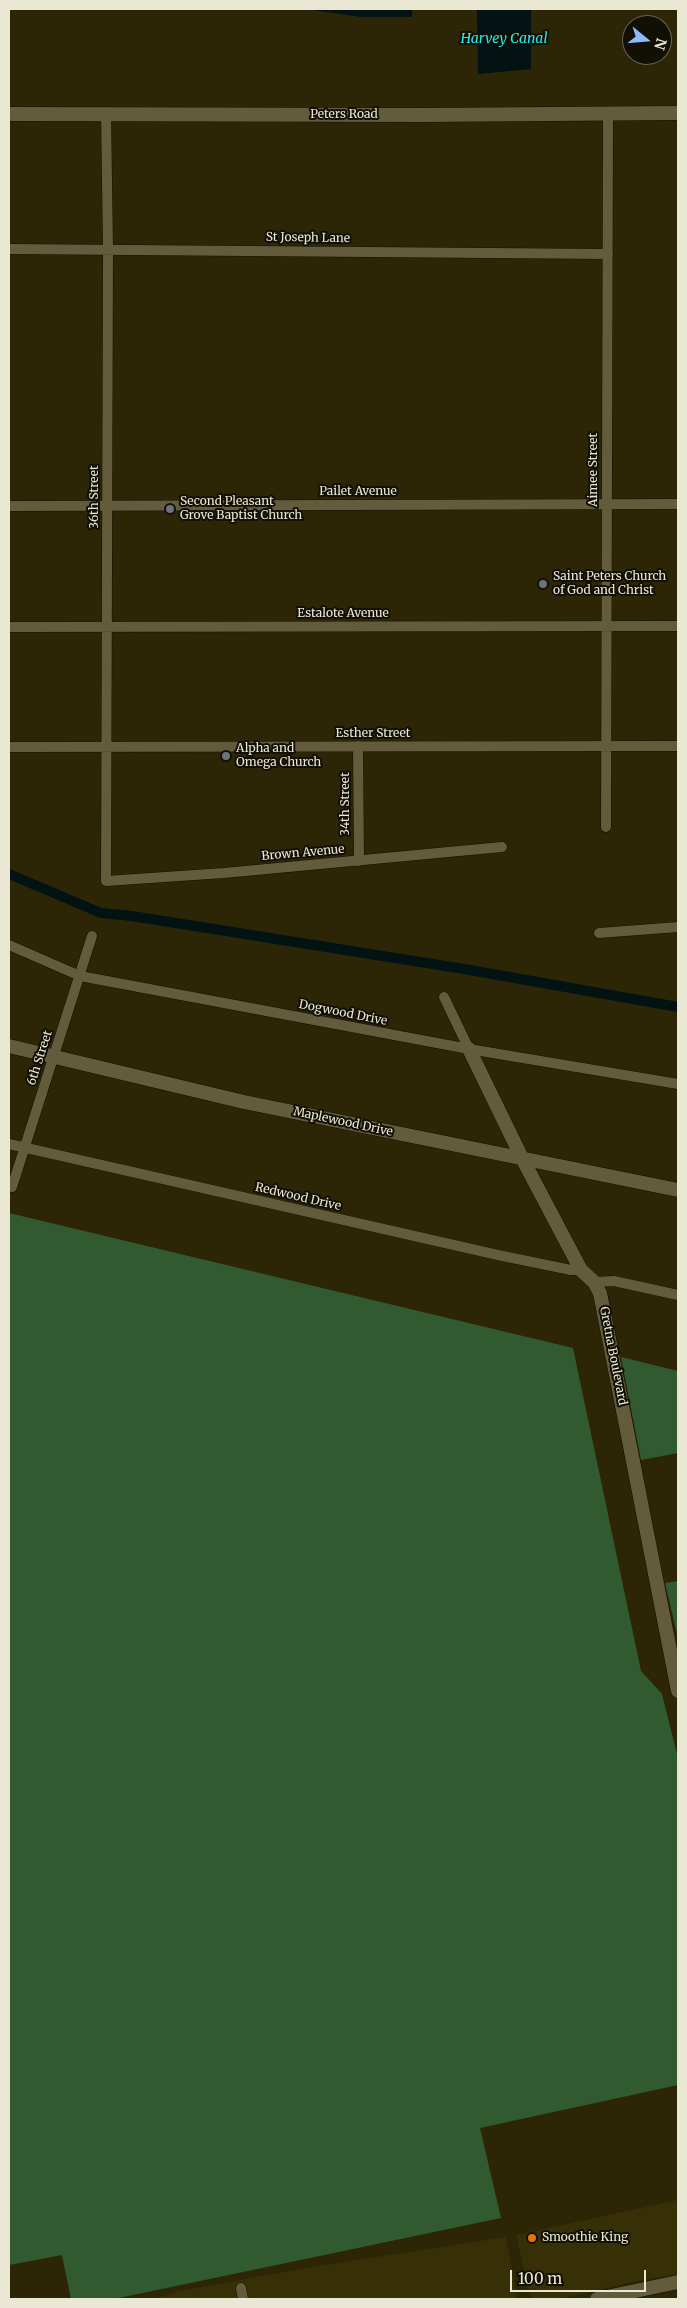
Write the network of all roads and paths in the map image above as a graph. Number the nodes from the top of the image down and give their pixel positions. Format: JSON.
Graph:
{"nodes":[{"id":1,"x":106,"y":113,"type":"junction"},
{"id":2,"x":608,"y":113,"type":"junction"},
{"id":3,"x":678,"y":113,"type":"edge"},
{"id":4,"x":9,"y":114,"type":"edge"},
{"id":5,"x":9,"y":249,"type":"edge"},
{"id":6,"x":108,"y":249,"type":"junction"},
{"id":7,"x":608,"y":254,"type":"junction"},
{"id":8,"x":606,"y":504,"type":"junction"},
{"id":9,"x":678,"y":504,"type":"edge"},
{"id":10,"x":9,"y":506,"type":"edge"},
{"id":11,"x":107,"y":506,"type":"junction"},
{"id":12,"x":606,"y":626,"type":"junction"},
{"id":13,"x":678,"y":626,"type":"edge"},
{"id":14,"x":9,"y":627,"type":"edge"},
{"id":15,"x":108,"y":627,"type":"junction"},
{"id":16,"x":358,"y":746,"type":"junction"},
{"id":17,"x":606,"y":746,"type":"junction"},
{"id":18,"x":678,"y":746,"type":"edge"},
{"id":19,"x":9,"y":747,"type":"edge"},
{"id":20,"x":106,"y":747,"type":"junction"},
{"id":21,"x":606,"y":827,"type":"dead end"},
{"id":22,"x":502,"y":847,"type":"dead end"},
{"id":23,"x":359,"y":861,"type":"junction"},
{"id":24,"x":106,"y":881,"type":"joint"},
{"id":25,"x":678,"y":927,"type":"edge"},
{"id":26,"x":599,"y":933,"type":"dead end"},
{"id":27,"x":92,"y":936,"type":"dead end"},
{"id":28,"x":9,"y":945,"type":"edge"},
{"id":29,"x":80,"y":976,"type":"junction"},
{"id":30,"x":444,"y":997,"type":"dead end"},
{"id":31,"x":9,"y":1046,"type":"edge"},
{"id":32,"x":469,"y":1049,"type":"junction"},
{"id":33,"x":54,"y":1056,"type":"junction"},
{"id":34,"x":678,"y":1084,"type":"edge"},
{"id":35,"x":9,"y":1144,"type":"edge"},
{"id":36,"x":24,"y":1147,"type":"junction"},
{"id":37,"x":523,"y":1160,"type":"junction"},
{"id":38,"x":12,"y":1187,"type":"dead end"},
{"id":39,"x":678,"y":1190,"type":"edge"},
{"id":40,"x":581,"y":1270,"type":"junction"},
{"id":41,"x":594,"y":1282,"type":"junction"},
{"id":42,"x":678,"y":1295,"type":"edge"},
{"id":43,"x":678,"y":1691,"type":"edge"},
{"id":44,"x":678,"y":2282,"type":"edge"},
{"id":45,"x":241,"y":2288,"type":"dead end"},
{"id":46,"x":616,"y":2297,"type":"edge"},
{"id":47,"x":243,"y":2299,"type":"edge"},
{"id":48,"x":597,"y":2299,"type":"edge"}],
"edges":[{"from":1,"to":2,"type":"street","name":"Peters Road"},
{"from":1,"to":4,"type":"street","name":"Peters Road"},
{"from":1,"to":6,"type":"street","name":"36th Street"},
{"from":2,"to":3,"type":"street","name":"Peters Road"},
{"from":2,"to":7,"type":"street","name":"Aimee Street"},
{"from":5,"to":6,"type":"street","name":"St Joseph Lane"},
{"from":6,"to":7,"type":"street","name":"St Joseph Lane"},
{"from":6,"to":11,"type":"street","name":"36th Street"},
{"from":7,"to":8,"type":"street","name":"Aimee Street"},
{"from":8,"to":9,"type":"street","name":"Pailet Avenue"},
{"from":8,"to":11,"type":"street","name":"Pailet Avenue"},
{"from":8,"to":12,"type":"street","name":"Aimee Street"},
{"from":10,"to":11,"type":"street","name":"Pailet Avenue"},
{"from":11,"to":15,"type":"street","name":"36th Street"},
{"from":12,"to":13,"type":"street","name":"Estalote Avenue"},
{"from":12,"to":15,"type":"street","name":"Estalote Avenue"},
{"from":12,"to":17,"type":"street","name":"Aimee Street"},
{"from":14,"to":15,"type":"street","name":"Estalote Avenue"},
{"from":15,"to":20,"type":"street","name":"36th Street"},
{"from":16,"to":17,"type":"street","name":"Esther Street"},
{"from":16,"to":20,"type":"street","name":"Esther Street"},
{"from":16,"to":23,"type":"street","name":"34th Street"},
{"from":17,"to":18,"type":"street","name":"Esther Street"},
{"from":17,"to":21,"type":"street","name":"Aimee Street"},
{"from":19,"to":20,"type":"street","name":"Esther Street"},
{"from":20,"to":24,"type":"street","name":"36th Street"},
{"from":22,"to":23,"type":"street","name":"Brown Avenue"},
{"from":23,"to":24,"type":"street","name":"Brown Avenue"},
{"from":25,"to":26,"type":"street"},
{"from":27,"to":29,"type":"street","name":"6th Street"},
{"from":28,"to":29,"type":"street","name":"Dogwood Drive"},
{"from":29,"to":32,"type":"street","name":"Dogwood Drive"},
{"from":29,"to":33,"type":"street","name":"6th Street"},
{"from":30,"to":32,"type":"street","name":"Gretna Boulevard"},
{"from":31,"to":33,"type":"street","name":"Maplewood Drive"},
{"from":32,"to":34,"type":"street","name":"Dogwood Drive"},
{"from":32,"to":37,"type":"street","name":"Gretna Boulevard"},
{"from":33,"to":36,"type":"street","name":"6th Street"},
{"from":33,"to":37,"type":"street","name":"Maplewood Drive"},
{"from":35,"to":36,"type":"street","name":"Redwood Drive"},
{"from":36,"to":38,"type":"street","name":"6th Street"},
{"from":36,"to":40,"type":"street","name":"Redwood Drive"},
{"from":37,"to":39,"type":"street","name":"Maplewood Drive"},
{"from":37,"to":40,"type":"street","name":"Gretna Boulevard"},
{"from":40,"to":41,"type":"street","name":"Gretna Boulevard"},
{"from":41,"to":42,"type":"street"},
{"from":41,"to":43,"type":"street","name":"Gretna Boulevard"},
{"from":44,"to":46,"type":"street"},
{"from":45,"to":47,"type":"street"},
{"from":46,"to":48,"type":"street"}]}
